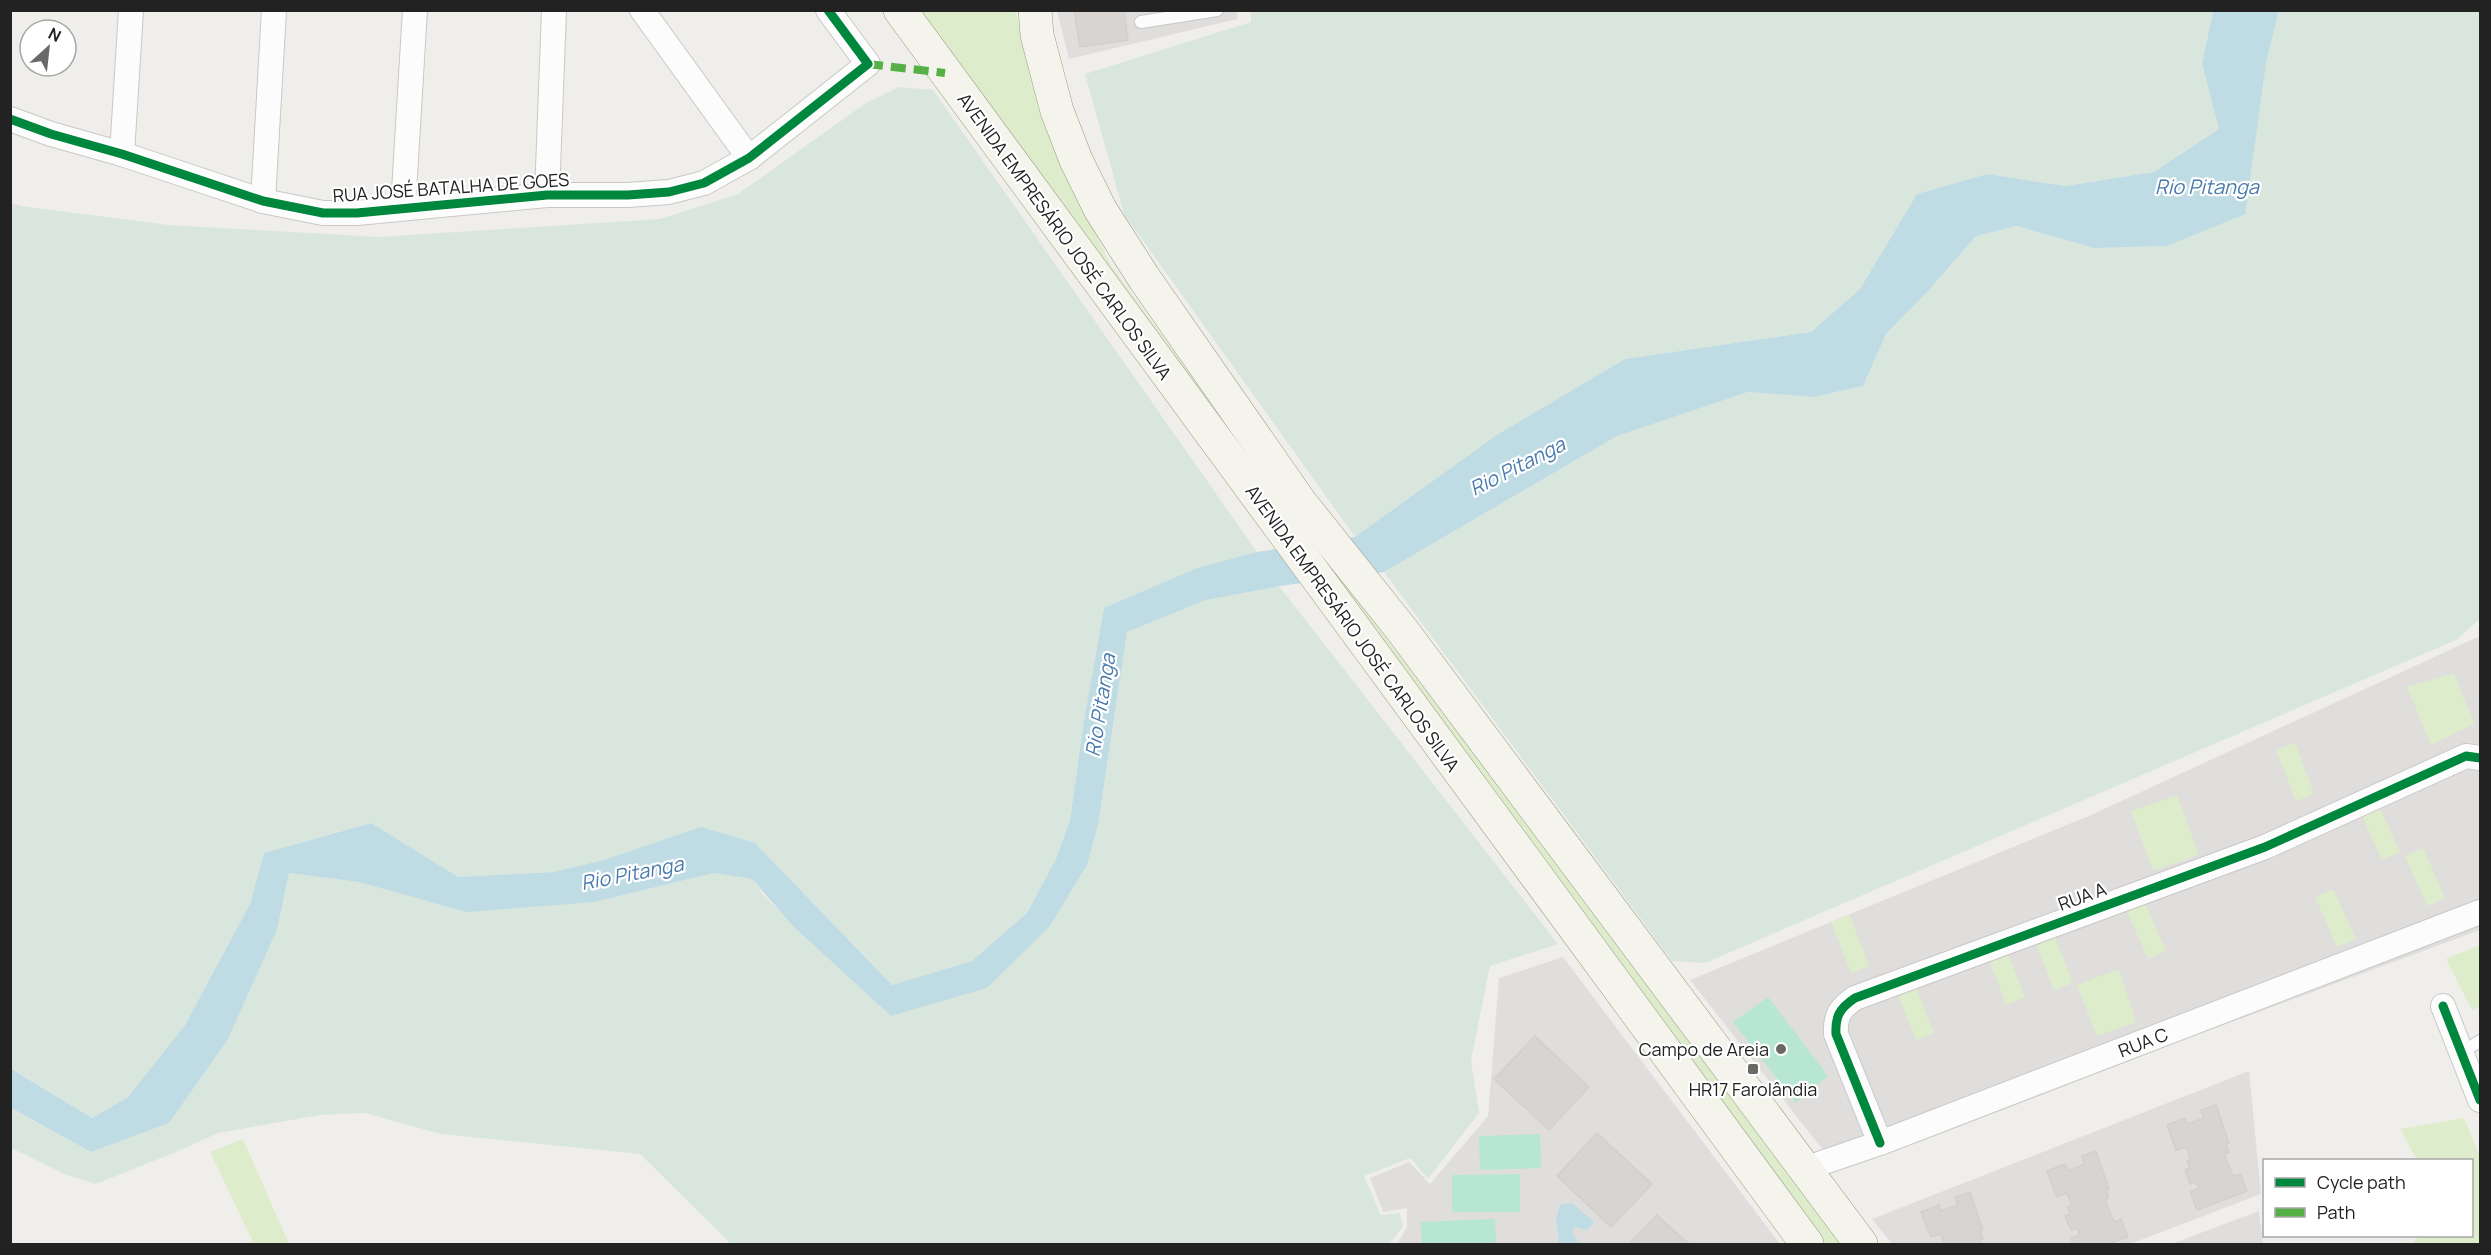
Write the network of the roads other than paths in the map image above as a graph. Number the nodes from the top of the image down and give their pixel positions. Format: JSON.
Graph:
{"nodes":[{"id":1,"x":131,"y":10,"type":"edge"},
{"id":2,"x":274,"y":10,"type":"edge"},
{"id":3,"x":415,"y":10,"type":"edge"},
{"id":4,"x":554,"y":10,"type":"edge"},
{"id":5,"x":642,"y":10,"type":"edge"},
{"id":6,"x":828,"y":10,"type":"edge"},
{"id":7,"x":900,"y":10,"type":"edge"},
{"id":8,"x":925,"y":10,"type":"edge"},
{"id":9,"x":1218,"y":10,"type":"edge"},
{"id":10,"x":1030,"y":19,"type":"edge"},
{"id":11,"x":1141,"y":22,"type":"dead end"},
{"id":12,"x":938,"y":64,"type":"junction"},
{"id":13,"x":10,"y":119,"type":"edge"},
{"id":14,"x":122,"y":154,"type":"junction"},
{"id":15,"x":749,"y":158,"type":"junction"},
{"id":16,"x":547,"y":195,"type":"junction"},
{"id":17,"x":263,"y":201,"type":"junction"},
{"id":18,"x":403,"y":208,"type":"junction"},
{"id":19,"x":2473,"y":757,"type":"edge"},
{"id":20,"x":2481,"y":912,"type":"edge"},
{"id":21,"x":2443,"y":1006,"type":"dead end"},
{"id":22,"x":2471,"y":1046,"type":"edge"},
{"id":23,"x":2481,"y":1100,"type":"edge"},
{"id":24,"x":1880,"y":1143,"type":"junction"},
{"id":25,"x":1804,"y":1169,"type":"junction"},
{"id":26,"x":1807,"y":1245,"type":"edge"},
{"id":27,"x":1861,"y":1245,"type":"edge"}],
"edges":[{"from":1,"to":14,"type":"street"},
{"from":2,"to":17,"type":"street"},
{"from":3,"to":18,"type":"street"},
{"from":4,"to":16,"type":"street"},
{"from":5,"to":15,"type":"street"},
{"from":6,"to":15,"type":"street","name":"RUA JOSÉ BATALHA DE GOES"},
{"from":7,"to":12,"type":"main road","name":"AVENIDA EMPRESÁRIO JOSÉ CARLOS SILVA"},
{"from":8,"to":12,"type":"main road"},
{"from":9,"to":11,"type":"lane"},
{"from":10,"to":25,"type":"main road","name":"AVENIDA EMPRESÁRIO JOSÉ CARLOS SILVA"},
{"from":12,"to":26,"type":"main road","name":"AVENIDA EMPRESÁRIO JOSÉ CARLOS SILVA"},
{"from":13,"to":14,"type":"street","name":"RUA JOSÉ BATALHA DE GOES"},
{"from":14,"to":17,"type":"street","name":"RUA JOSÉ BATALHA DE GOES"},
{"from":15,"to":16,"type":"street","name":"RUA JOSÉ BATALHA DE GOES"},
{"from":16,"to":18,"type":"street","name":"RUA JOSÉ BATALHA DE GOES"},
{"from":17,"to":18,"type":"street","name":"RUA JOSÉ BATALHA DE GOES"},
{"from":19,"to":24,"type":"street","name":"RUA A"},
{"from":20,"to":24,"type":"street","name":"RUA C"},
{"from":21,"to":22,"type":"street"},
{"from":22,"to":23,"type":"street"},
{"from":24,"to":25,"type":"street","name":"RUA C"},
{"from":25,"to":27,"type":"main road","name":"AVENIDA EMPRESÁRIO JOSÉ CARLOS SILVA"}]}
